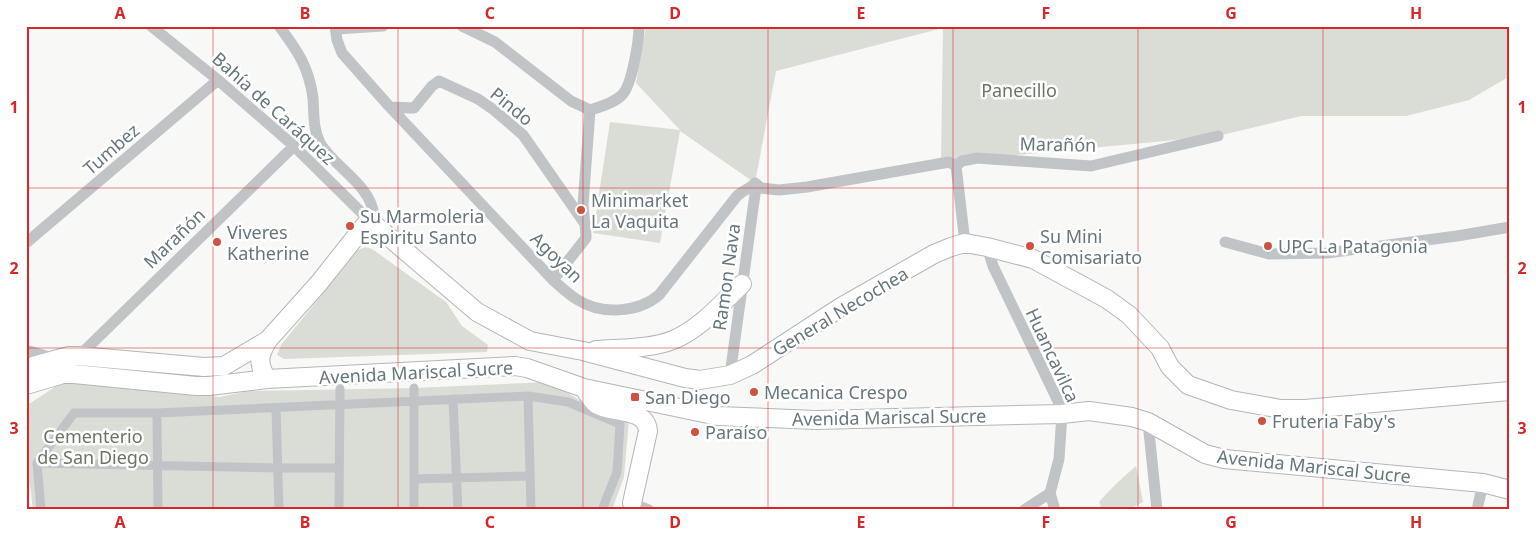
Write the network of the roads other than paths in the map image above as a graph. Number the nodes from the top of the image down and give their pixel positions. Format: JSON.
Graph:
{"nodes":[{"id":1,"x":150,"y":26,"type":"edge"},
{"id":2,"x":279,"y":26,"type":"edge"},
{"id":3,"x":383,"y":26,"type":"edge"},
{"id":4,"x":462,"y":26,"type":"edge"},
{"id":5,"x":639,"y":26,"type":"edge"},
{"id":6,"x":335,"y":28,"type":"edge"},
{"id":7,"x":218,"y":80,"type":"junction"},
{"id":8,"x":390,"y":107,"type":"junction"},
{"id":9,"x":590,"y":110,"type":"junction"},
{"id":10,"x":1218,"y":136,"type":"dead end"},
{"id":11,"x":294,"y":146,"type":"junction"},
{"id":12,"x":956,"y":166,"type":"junction"},
{"id":13,"x":755,"y":183,"type":"junction"},
{"id":14,"x":369,"y":220,"type":"junction"},
{"id":15,"x":586,"y":223,"type":"junction"},
{"id":16,"x":1510,"y":227,"type":"edge"},
{"id":17,"x":1225,"y":242,"type":"dead end"},
{"id":18,"x":26,"y":243,"type":"edge"},
{"id":19,"x":965,"y":243,"type":"junction"},
{"id":20,"x":987,"y":247,"type":"junction"},
{"id":21,"x":553,"y":280,"type":"junction"},
{"id":22,"x":742,"y":284,"type":"junction"},
{"id":23,"x":268,"y":340,"type":"junction"},
{"id":24,"x":26,"y":350,"type":"edge"},
{"id":25,"x":583,"y":351,"type":"junction"},
{"id":26,"x":79,"y":356,"type":"junction"},
{"id":27,"x":58,"y":359,"type":"junction"},
{"id":28,"x":26,"y":368,"type":"edge"},
{"id":29,"x":730,"y":375,"type":"junction"},
{"id":30,"x":267,"y":379,"type":"junction"},
{"id":31,"x":26,"y":385,"type":"edge"},
{"id":32,"x":414,"y":388,"type":"dead end"},
{"id":33,"x":584,"y":388,"type":"junction"},
{"id":34,"x":340,"y":389,"type":"dead end"},
{"id":35,"x":1510,"y":391,"type":"edge"},
{"id":36,"x":528,"y":396,"type":"junction"},
{"id":37,"x":453,"y":399,"type":"junction"},
{"id":38,"x":414,"y":401,"type":"junction"},
{"id":39,"x":339,"y":405,"type":"junction"},
{"id":40,"x":276,"y":408,"type":"junction"},
{"id":41,"x":157,"y":413,"type":"junction"},
{"id":42,"x":1062,"y":414,"type":"junction"},
{"id":43,"x":1148,"y":422,"type":"junction"},
{"id":44,"x":38,"y":463,"type":"junction"},
{"id":45,"x":159,"y":466,"type":"junction"},
{"id":46,"x":278,"y":468,"type":"junction"},
{"id":47,"x":338,"y":468,"type":"junction"},
{"id":48,"x":530,"y":476,"type":"junction"},
{"id":49,"x":456,"y":478,"type":"junction"},
{"id":50,"x":414,"y":479,"type":"junction"},
{"id":51,"x":1483,"y":483,"type":"junction"},
{"id":52,"x":1509,"y":488,"type":"edge"},
{"id":53,"x":1050,"y":493,"type":"junction"},
{"id":54,"x":631,"y":507,"type":"edge"},
{"id":55,"x":41,"y":510,"type":"edge"},
{"id":56,"x":158,"y":510,"type":"edge"},
{"id":57,"x":279,"y":510,"type":"edge"},
{"id":58,"x":339,"y":510,"type":"edge"},
{"id":59,"x":414,"y":510,"type":"edge"},
{"id":60,"x":458,"y":510,"type":"edge"},
{"id":61,"x":531,"y":510,"type":"edge"},
{"id":62,"x":602,"y":510,"type":"edge"},
{"id":63,"x":649,"y":510,"type":"edge"},
{"id":64,"x":1024,"y":510,"type":"edge"},
{"id":65,"x":1055,"y":510,"type":"edge"},
{"id":66,"x":1157,"y":510,"type":"edge"},
{"id":67,"x":1477,"y":510,"type":"edge"}],
"edges":[{"from":1,"to":7,"type":"street","name":"Bahía de Caráquez"},
{"from":2,"to":14,"type":"street"},
{"from":3,"to":6,"type":"street"},
{"from":4,"to":9,"type":"street"},
{"from":5,"to":9,"type":"street"},
{"from":6,"to":8,"type":"street","name":"Agoyan"},
{"from":7,"to":11,"type":"street","name":"Bahía de Caráquez"},
{"from":7,"to":18,"type":"street","name":"Tumbez"},
{"from":8,"to":15,"type":"street","name":"Pindo"},
{"from":8,"to":21,"type":"street","name":"Agoyan"},
{"from":9,"to":15,"type":"street"},
{"from":10,"to":12,"type":"street","name":"Marañón"},
{"from":11,"to":14,"type":"street","name":"Bahía de Caráquez"},
{"from":11,"to":26,"type":"street","name":"Marañón"},
{"from":12,"to":13,"type":"street"},
{"from":12,"to":19,"type":"street"},
{"from":13,"to":21,"type":"street","name":"Agoyan"},
{"from":13,"to":22,"type":"street","name":"Ramon Nava"},
{"from":14,"to":23,"type":"main road"},
{"from":14,"to":25,"type":"main road","name":"General Necochea"},
{"from":15,"to":21,"type":"street"},
{"from":16,"to":17,"type":"street"},
{"from":19,"to":20,"type":"main road","name":"General Necochea"},
{"from":19,"to":29,"type":"main road","name":"General Necochea"},
{"from":20,"to":35,"type":"main road","name":"General Necochea"},
{"from":20,"to":42,"type":"street","name":"Huancavilca"},
{"from":22,"to":25,"type":"main road"},
{"from":22,"to":29,"type":"street","name":"Ramon Nava"},
{"from":23,"to":26,"type":"main road"},
{"from":23,"to":30,"type":"main road"},
{"from":24,"to":27,"type":"street"},
{"from":25,"to":29,"type":"main road","name":"General Necochea"},
{"from":26,"to":27,"type":"main road"},
{"from":27,"to":28,"type":"main road"},
{"from":30,"to":31,"type":"main road","name":"Avenida Mariscal Sucre"},
{"from":30,"to":33,"type":"main road","name":"Avenida Mariscal Sucre"},
{"from":32,"to":38,"type":"street"},
{"from":33,"to":42,"type":"main road","name":"Avenida Mariscal Sucre"},
{"from":33,"to":54,"type":"main road"},
{"from":34,"to":39,"type":"street"},
{"from":36,"to":37,"type":"street"},
{"from":36,"to":48,"type":"street"},
{"from":36,"to":62,"type":"street"},
{"from":37,"to":38,"type":"street"},
{"from":37,"to":49,"type":"street"},
{"from":38,"to":39,"type":"street"},
{"from":38,"to":50,"type":"street"},
{"from":39,"to":40,"type":"street"},
{"from":39,"to":47,"type":"street"},
{"from":40,"to":41,"type":"street"},
{"from":40,"to":46,"type":"street"},
{"from":41,"to":44,"type":"street"},
{"from":41,"to":45,"type":"street"},
{"from":42,"to":43,"type":"main road","name":"Avenida Mariscal Sucre"},
{"from":42,"to":53,"type":"street","name":"Huancavilca"},
{"from":43,"to":51,"type":"main road","name":"Avenida Mariscal Sucre"},
{"from":43,"to":66,"type":"street"},
{"from":44,"to":45,"type":"street"},
{"from":44,"to":55,"type":"street"},
{"from":45,"to":46,"type":"street"},
{"from":45,"to":56,"type":"street"},
{"from":46,"to":47,"type":"street"},
{"from":46,"to":57,"type":"street"},
{"from":47,"to":58,"type":"street"},
{"from":48,"to":49,"type":"street"},
{"from":48,"to":61,"type":"street"},
{"from":49,"to":50,"type":"street"},
{"from":49,"to":60,"type":"street"},
{"from":50,"to":59,"type":"street"},
{"from":51,"to":52,"type":"main road","name":"Avenida Mariscal Sucre"},
{"from":51,"to":67,"type":"street"},
{"from":53,"to":64,"type":"street"},
{"from":53,"to":65,"type":"street"},
{"from":54,"to":63,"type":"street"}]}
